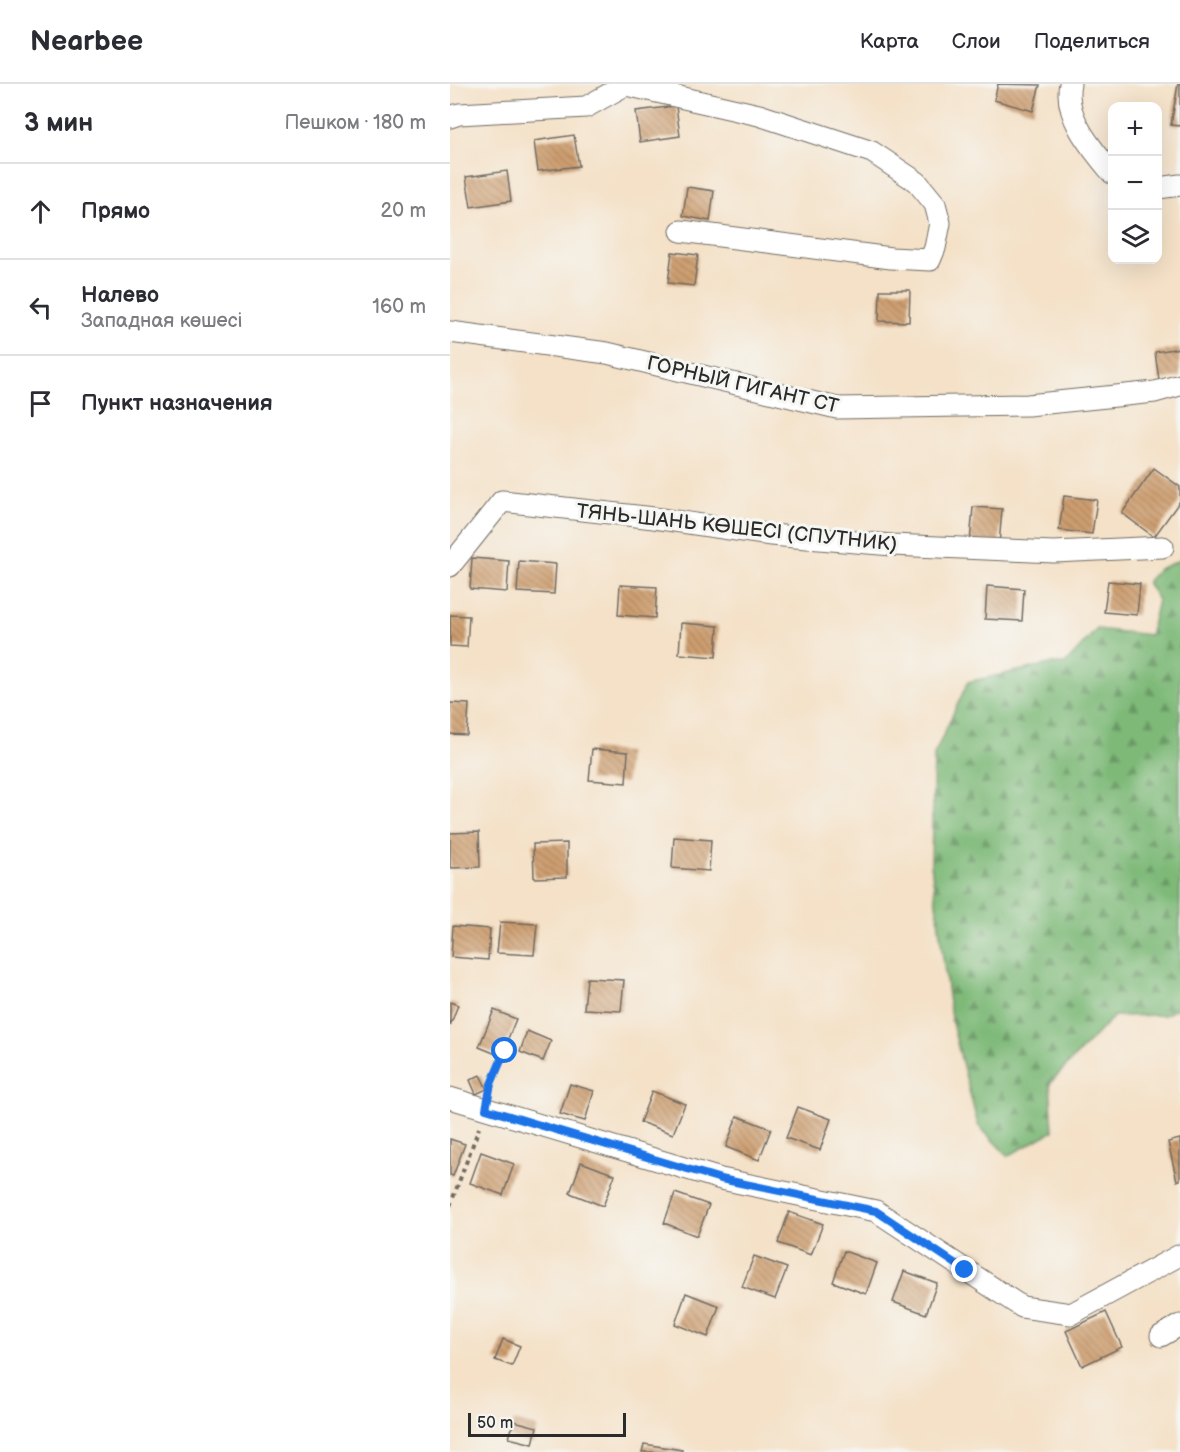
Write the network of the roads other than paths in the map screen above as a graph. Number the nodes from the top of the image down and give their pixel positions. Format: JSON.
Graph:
{"nodes":[{"id":1,"x":1070,"y":84,"type":"edge"},
{"id":2,"x":627,"y":85,"type":"edge"},
{"id":3,"x":450,"y":117,"type":"edge"},
{"id":4,"x":1108,"y":167,"type":"edge"},
{"id":5,"x":1180,"y":185,"type":"edge"},
{"id":6,"x":1162,"y":187,"type":"edge"},
{"id":7,"x":681,"y":231,"type":"dead end"},
{"id":8,"x":450,"y":332,"type":"edge"},
{"id":9,"x":1180,"y":385,"type":"edge"},
{"id":10,"x":1163,"y":548,"type":"dead end"},
{"id":11,"x":450,"y":566,"type":"edge"},
{"id":12,"x":450,"y":1098,"type":"edge"},
{"id":13,"x":1180,"y":1255,"type":"edge"},
{"id":14,"x":1180,"y":1325,"type":"edge"},
{"id":15,"x":1161,"y":1336,"type":"dead end"}],
"edges":[{"from":1,"to":4,"type":"street"},
{"from":2,"to":3,"type":"street"},
{"from":2,"to":7,"type":"street"},
{"from":5,"to":6,"type":"street"},
{"from":8,"to":9,"type":"street","name":"ГОРНЫЙ ГИГАНТ СТ"},
{"from":10,"to":11,"type":"street","name":"ТЯНЬ-ШАНЬ КӨШЕСІ (СПУТНИК)"},
{"from":12,"to":13,"type":"street"},
{"from":14,"to":15,"type":"street"}]}
